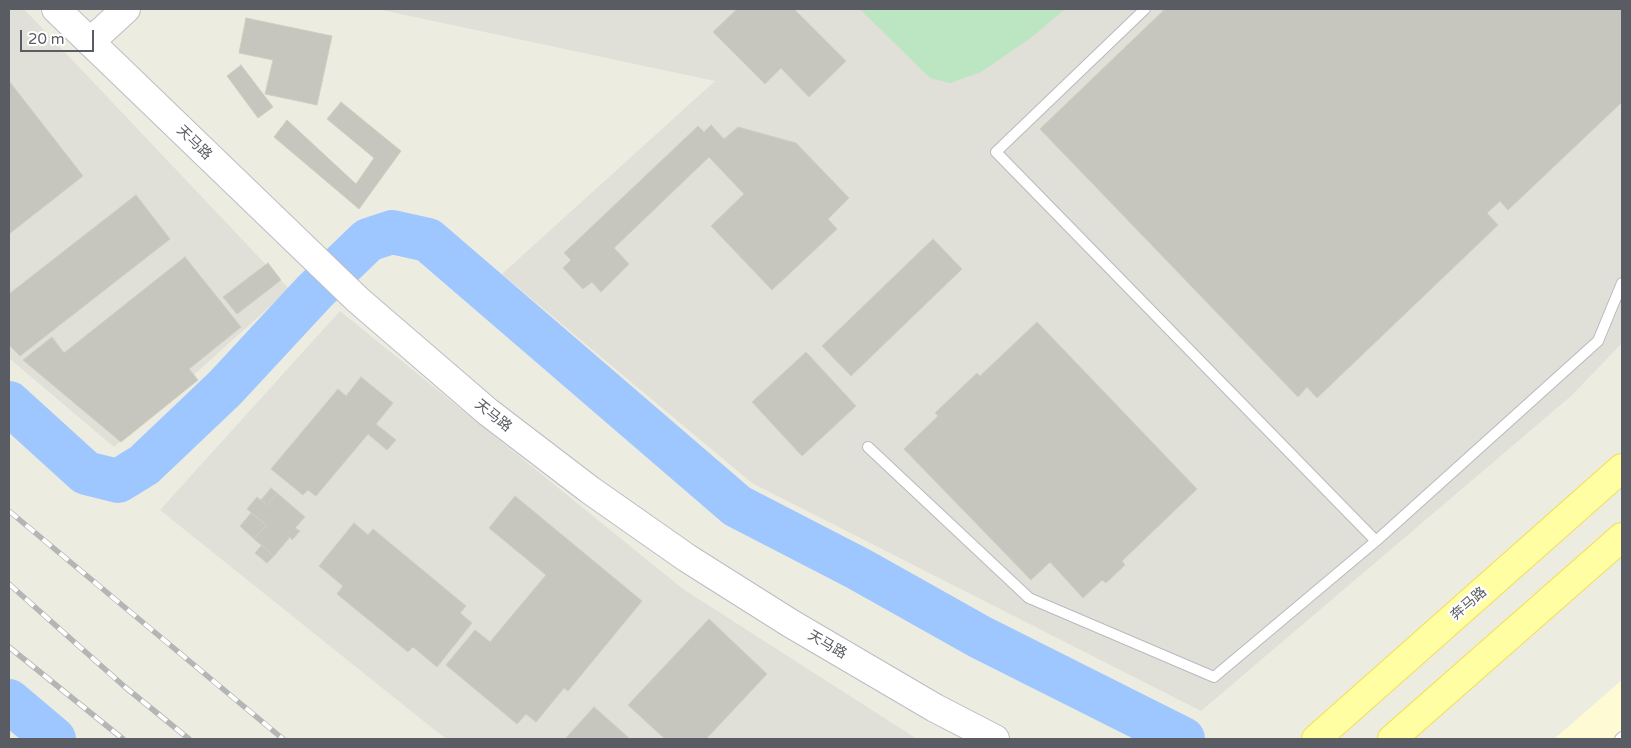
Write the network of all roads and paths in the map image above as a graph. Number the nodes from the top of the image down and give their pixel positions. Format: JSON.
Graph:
{"nodes":[{"id":1,"x":56,"y":9,"type":"edge"},
{"id":2,"x":126,"y":9,"type":"edge"},
{"id":3,"x":1145,"y":9,"type":"edge"},
{"id":4,"x":90,"y":42,"type":"junction"},
{"id":5,"x":1622,"y":283,"type":"edge"},
{"id":6,"x":868,"y":447,"type":"dead end"},
{"id":7,"x":1622,"y":468,"type":"edge"},
{"id":8,"x":1622,"y":537,"type":"edge"},
{"id":9,"x":1376,"y":540,"type":"junction"},
{"id":10,"x":995,"y":739,"type":"edge"},
{"id":11,"x":1316,"y":739,"type":"edge"},
{"id":12,"x":1392,"y":739,"type":"edge"}],
"edges":[{"from":1,"to":4,"type":"street","name":"天马路"},
{"from":2,"to":4,"type":"street"},
{"from":3,"to":9,"type":"lane"},
{"from":4,"to":10,"type":"street","name":"天马路"},
{"from":5,"to":9,"type":"lane"},
{"from":6,"to":9,"type":"lane"},
{"from":7,"to":11,"type":"main road","name":"奔马路"},
{"from":8,"to":12,"type":"main road"}]}
